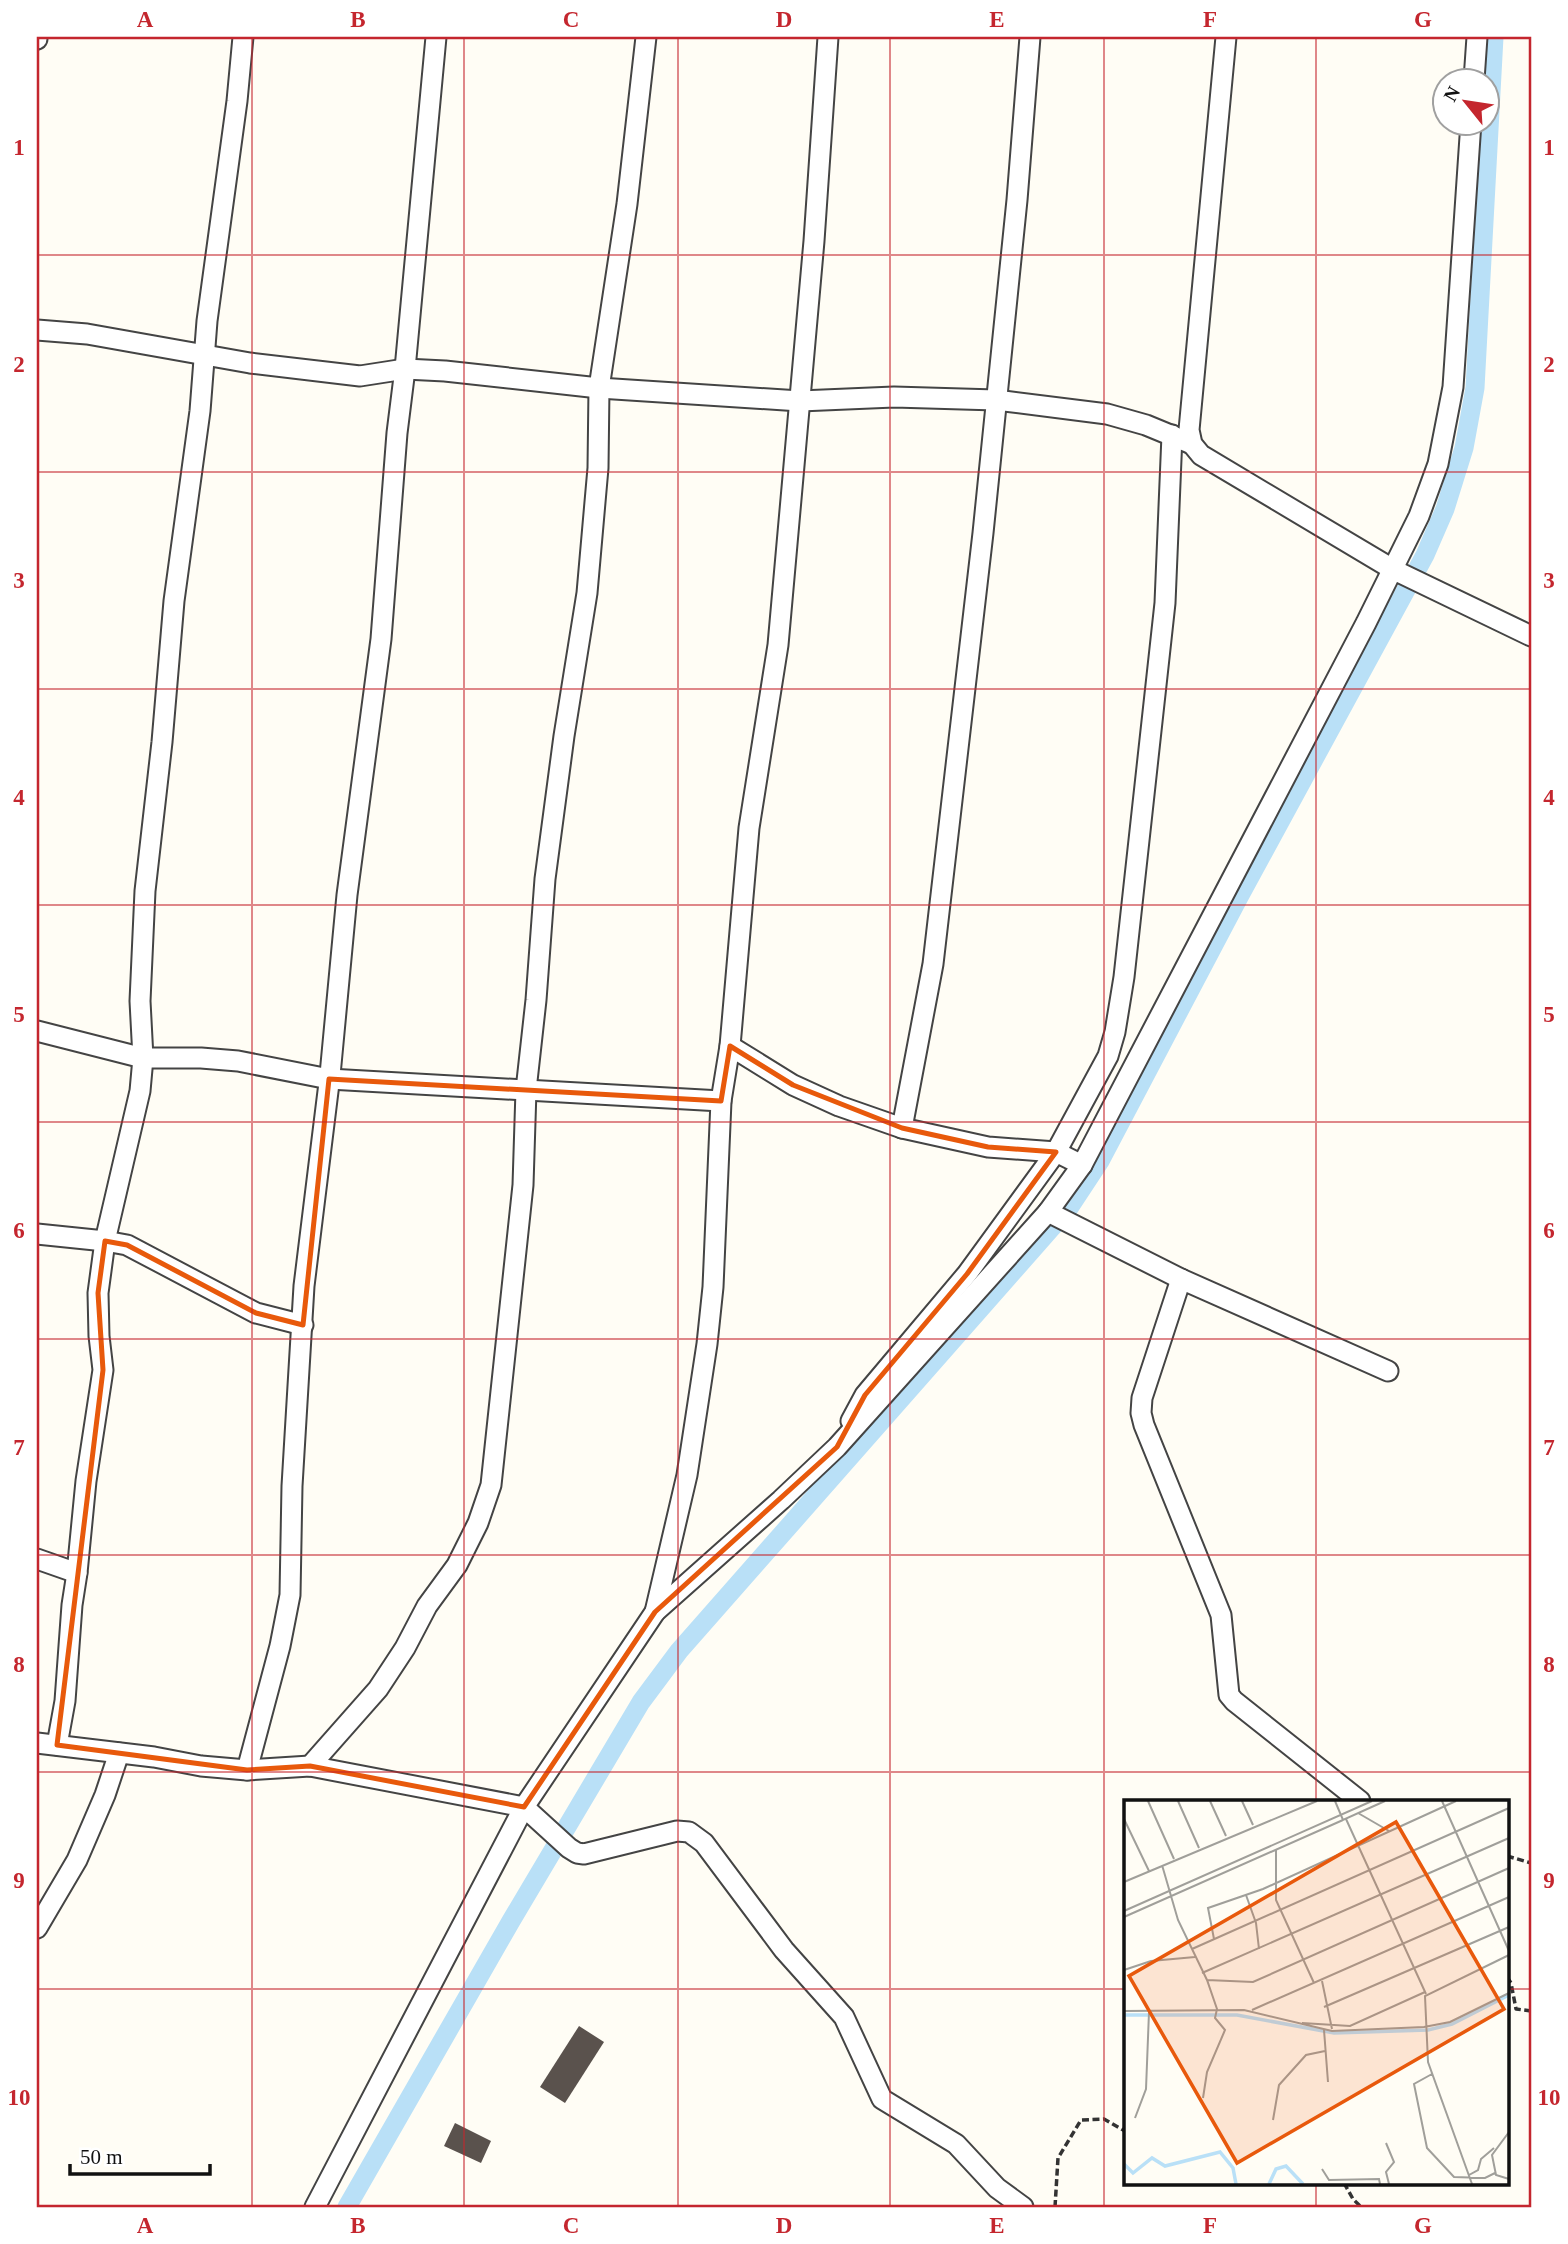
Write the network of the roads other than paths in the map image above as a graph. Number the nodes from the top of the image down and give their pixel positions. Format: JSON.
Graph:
{"nodes":[{"id":1,"x":243,"y":37,"type":"edge"},
{"id":2,"x":436,"y":37,"type":"edge"},
{"id":3,"x":646,"y":37,"type":"edge"},
{"id":4,"x":828,"y":37,"type":"edge"},
{"id":5,"x":1030,"y":37,"type":"edge"},
{"id":6,"x":1226,"y":37,"type":"edge"},
{"id":7,"x":1477,"y":37,"type":"edge"},
{"id":8,"x":1475,"y":66,"type":"edge"},
{"id":9,"x":1470,"y":136,"type":"edge"},
{"id":10,"x":37,"y":330,"type":"edge"},
{"id":11,"x":206,"y":356,"type":"junction"},
{"id":12,"x":405,"y":369,"type":"junction"},
{"id":13,"x":600,"y":388,"type":"junction"},
{"id":14,"x":996,"y":400,"type":"junction"},
{"id":15,"x":800,"y":401,"type":"junction"},
{"id":16,"x":1172,"y":435,"type":"junction"},
{"id":17,"x":1192,"y":444,"type":"junction"},
{"id":18,"x":1394,"y":570,"type":"junction"},
{"id":19,"x":1531,"y":636,"type":"edge"},
{"id":20,"x":37,"y":1031,"type":"edge"},
{"id":21,"x":730,"y":1046,"type":"junction"},
{"id":22,"x":143,"y":1058,"type":"junction"},
{"id":23,"x":329,"y":1079,"type":"junction"},
{"id":24,"x":526,"y":1090,"type":"junction"},
{"id":25,"x":721,"y":1101,"type":"junction"},
{"id":26,"x":902,"y":1128,"type":"junction"},
{"id":27,"x":1056,"y":1152,"type":"junction"},
{"id":28,"x":1082,"y":1165,"type":"junction"},
{"id":29,"x":1048,"y":1212,"type":"junction"},
{"id":30,"x":37,"y":1234,"type":"edge"},
{"id":31,"x":105,"y":1241,"type":"junction"},
{"id":32,"x":1181,"y":1279,"type":"junction"},
{"id":33,"x":303,"y":1325,"type":"junction"},
{"id":34,"x":1388,"y":1371,"type":"dead end"},
{"id":35,"x":837,"y":1447,"type":"junction"},
{"id":36,"x":37,"y":1559,"type":"edge"},
{"id":37,"x":77,"y":1573,"type":"junction"},
{"id":38,"x":655,"y":1612,"type":"junction"},
{"id":39,"x":37,"y":1743,"type":"edge"},
{"id":40,"x":57,"y":1745,"type":"junction"},
{"id":41,"x":119,"y":1753,"type":"junction"},
{"id":42,"x":310,"y":1766,"type":"junction"},
{"id":43,"x":247,"y":1770,"type":"junction"},
{"id":44,"x":1359,"y":1800,"type":"edge"},
{"id":45,"x":524,"y":1807,"type":"junction"},
{"id":46,"x":37,"y":1928,"type":"edge"},
{"id":47,"x":315,"y":2207,"type":"edge"},
{"id":48,"x":1023,"y":2207,"type":"edge"}],
"edges":[{"from":1,"to":11,"type":"street"},
{"from":2,"to":12,"type":"street"},
{"from":3,"to":13,"type":"street"},
{"from":4,"to":15,"type":"street"},
{"from":5,"to":14,"type":"street"},
{"from":6,"to":17,"type":"street"},
{"from":7,"to":8,"type":"street"},
{"from":9,"to":18,"type":"street"},
{"from":10,"to":11,"type":"street"},
{"from":11,"to":12,"type":"street"},
{"from":11,"to":22,"type":"street"},
{"from":12,"to":13,"type":"street"},
{"from":12,"to":23,"type":"street"},
{"from":13,"to":15,"type":"street"},
{"from":13,"to":24,"type":"street"},
{"from":14,"to":15,"type":"street"},
{"from":14,"to":16,"type":"street"},
{"from":14,"to":26,"type":"street"},
{"from":15,"to":21,"type":"street"},
{"from":16,"to":17,"type":"street"},
{"from":16,"to":27,"type":"street"},
{"from":17,"to":18,"type":"street"},
{"from":18,"to":19,"type":"street"},
{"from":18,"to":28,"type":"street"},
{"from":20,"to":22,"type":"street"},
{"from":21,"to":25,"type":"street"},
{"from":21,"to":26,"type":"street"},
{"from":22,"to":23,"type":"street"},
{"from":22,"to":31,"type":"street"},
{"from":23,"to":24,"type":"street"},
{"from":23,"to":33,"type":"street"},
{"from":24,"to":25,"type":"street"},
{"from":24,"to":42,"type":"street"},
{"from":25,"to":38,"type":"street"},
{"from":26,"to":27,"type":"street"},
{"from":27,"to":28,"type":"street"},
{"from":27,"to":35,"type":"street"},
{"from":28,"to":29,"type":"street"},
{"from":29,"to":32,"type":"street"},
{"from":29,"to":35,"type":"street"},
{"from":30,"to":31,"type":"street"},
{"from":31,"to":33,"type":"street"},
{"from":31,"to":37,"type":"street"},
{"from":32,"to":34,"type":"street"},
{"from":32,"to":44,"type":"street"},
{"from":33,"to":43,"type":"street"},
{"from":35,"to":38,"type":"street"},
{"from":36,"to":37,"type":"street"},
{"from":37,"to":40,"type":"street"},
{"from":38,"to":45,"type":"street"},
{"from":39,"to":40,"type":"street"},
{"from":40,"to":41,"type":"street"},
{"from":41,"to":43,"type":"street"},
{"from":41,"to":46,"type":"street"},
{"from":42,"to":43,"type":"street"},
{"from":42,"to":45,"type":"street"},
{"from":45,"to":47,"type":"street"},
{"from":45,"to":48,"type":"street"}]}
